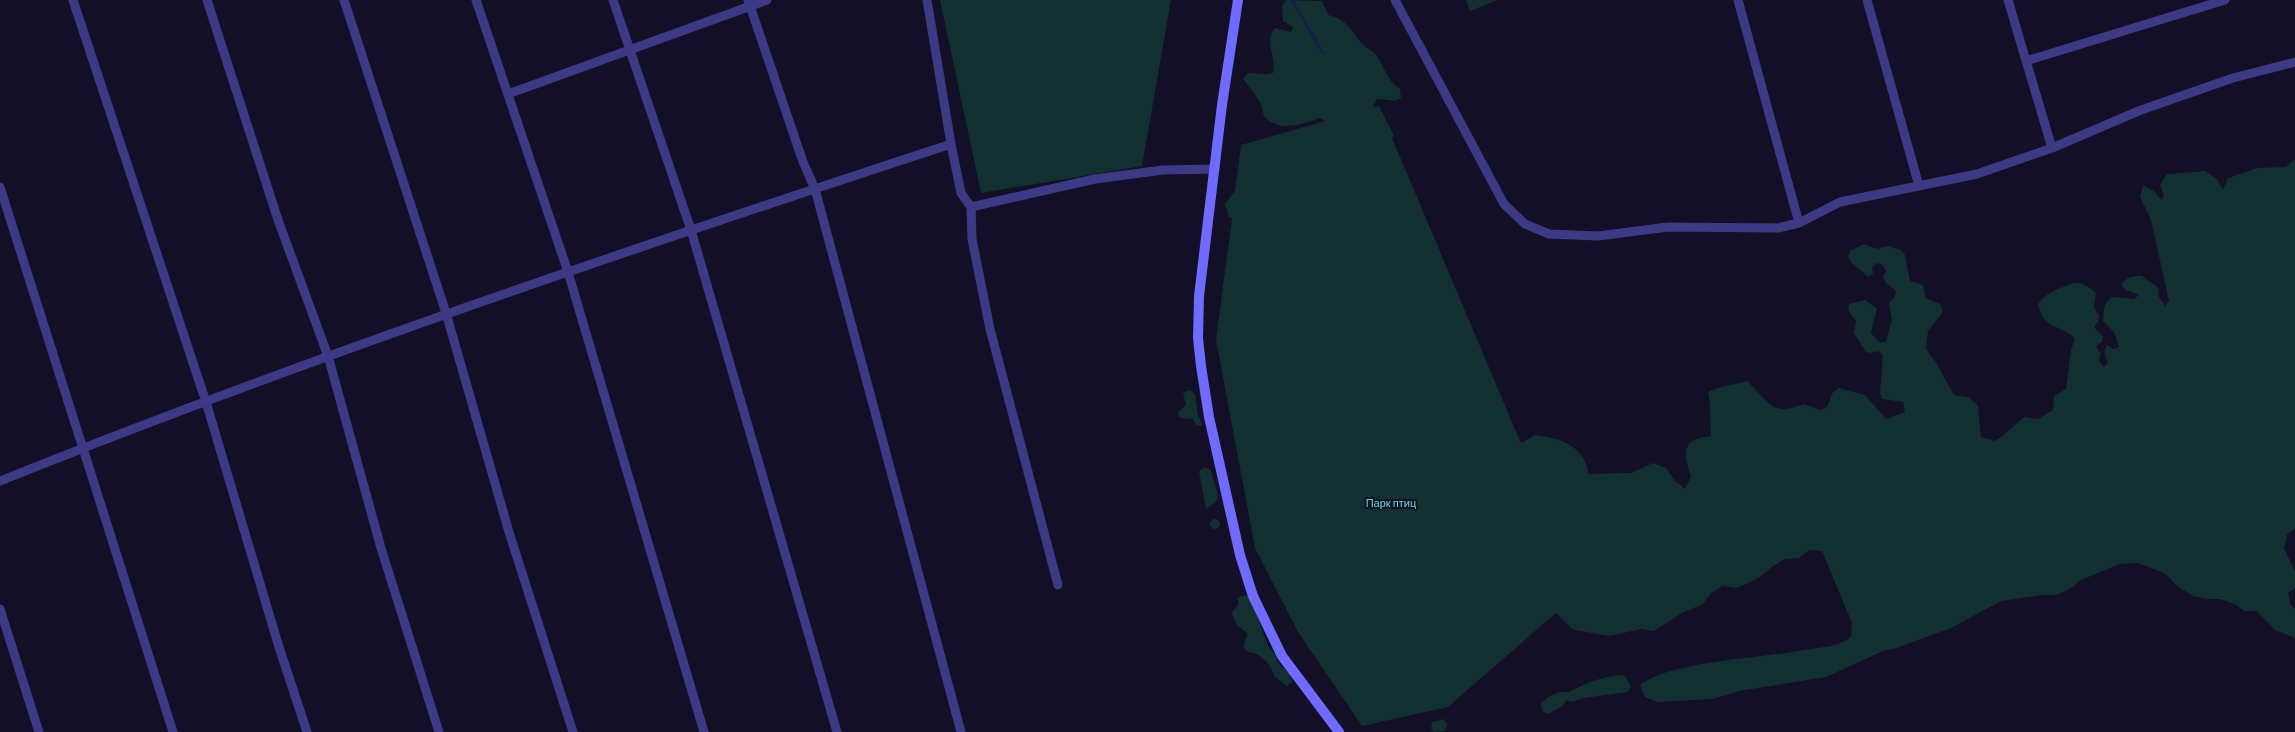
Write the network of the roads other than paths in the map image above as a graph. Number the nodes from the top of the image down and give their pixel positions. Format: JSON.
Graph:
{"nodes":[{"id":1,"x":73,"y":0,"type":"edge"},
{"id":2,"x":207,"y":0,"type":"edge"},
{"id":3,"x":344,"y":0,"type":"edge"},
{"id":4,"x":476,"y":0,"type":"edge"},
{"id":5,"x":613,"y":0,"type":"edge"},
{"id":6,"x":768,"y":0,"type":"edge"},
{"id":7,"x":927,"y":0,"type":"edge"},
{"id":8,"x":1238,"y":0,"type":"edge"},
{"id":9,"x":1395,"y":0,"type":"edge"},
{"id":10,"x":1738,"y":0,"type":"edge"},
{"id":11,"x":1867,"y":0,"type":"edge"},
{"id":12,"x":2008,"y":0,"type":"edge"},
{"id":13,"x":2225,"y":0,"type":"edge"},
{"id":14,"x":749,"y":3,"type":"edge"},
{"id":15,"x":630,"y":50,"type":"junction"},
{"id":16,"x":2026,"y":61,"type":"junction"},
{"id":17,"x":2295,"y":62,"type":"edge"},
{"id":18,"x":508,"y":94,"type":"junction"},
{"id":19,"x":951,"y":144,"type":"junction"},
{"id":20,"x":2052,"y":148,"type":"junction"},
{"id":21,"x":1215,"y":169,"type":"junction"},
{"id":22,"x":1919,"y":186,"type":"junction"},
{"id":23,"x":0,"y":187,"type":"edge"},
{"id":24,"x":815,"y":188,"type":"junction"},
{"id":25,"x":971,"y":207,"type":"junction"},
{"id":26,"x":1799,"y":223,"type":"junction"},
{"id":27,"x":691,"y":230,"type":"junction"},
{"id":28,"x":568,"y":272,"type":"junction"},
{"id":29,"x":446,"y":314,"type":"junction"},
{"id":30,"x":328,"y":356,"type":"junction"},
{"id":31,"x":206,"y":402,"type":"junction"},
{"id":32,"x":83,"y":449,"type":"junction"},
{"id":33,"x":0,"y":481,"type":"edge"},
{"id":34,"x":1058,"y":585,"type":"dead end"},
{"id":35,"x":0,"y":609,"type":"edge"},
{"id":36,"x":39,"y":732,"type":"edge"},
{"id":37,"x":173,"y":732,"type":"edge"},
{"id":38,"x":307,"y":732,"type":"edge"},
{"id":39,"x":439,"y":732,"type":"edge"},
{"id":40,"x":573,"y":732,"type":"edge"},
{"id":41,"x":704,"y":732,"type":"edge"},
{"id":42,"x":837,"y":732,"type":"edge"},
{"id":43,"x":961,"y":732,"type":"edge"},
{"id":44,"x":1339,"y":732,"type":"edge"}],
"edges":[{"from":1,"to":31,"type":"street"},
{"from":2,"to":30,"type":"street"},
{"from":3,"to":29,"type":"street"},
{"from":4,"to":18,"type":"street"},
{"from":5,"to":15,"type":"street"},
{"from":6,"to":14,"type":"street"},
{"from":7,"to":19,"type":"street"},
{"from":8,"to":21,"type":"main road"},
{"from":9,"to":26,"type":"street"},
{"from":10,"to":26,"type":"street"},
{"from":11,"to":22,"type":"street"},
{"from":12,"to":16,"type":"street"},
{"from":13,"to":16,"type":"street"},
{"from":14,"to":15,"type":"street"},
{"from":14,"to":24,"type":"street"},
{"from":15,"to":18,"type":"street"},
{"from":15,"to":27,"type":"street"},
{"from":16,"to":20,"type":"street"},
{"from":17,"to":20,"type":"street"},
{"from":18,"to":28,"type":"street"},
{"from":19,"to":24,"type":"street"},
{"from":19,"to":25,"type":"street"},
{"from":20,"to":22,"type":"street"},
{"from":21,"to":25,"type":"street"},
{"from":21,"to":44,"type":"main road"},
{"from":22,"to":26,"type":"street"},
{"from":23,"to":32,"type":"street"},
{"from":24,"to":27,"type":"street"},
{"from":24,"to":43,"type":"street"},
{"from":25,"to":34,"type":"street"},
{"from":27,"to":28,"type":"street"},
{"from":27,"to":42,"type":"street"},
{"from":28,"to":29,"type":"street"},
{"from":28,"to":41,"type":"street"},
{"from":29,"to":30,"type":"street"},
{"from":29,"to":40,"type":"street"},
{"from":30,"to":31,"type":"street"},
{"from":30,"to":39,"type":"street"},
{"from":31,"to":32,"type":"street"},
{"from":31,"to":38,"type":"street"},
{"from":32,"to":33,"type":"street"},
{"from":32,"to":37,"type":"street"},
{"from":35,"to":36,"type":"street"}]}
